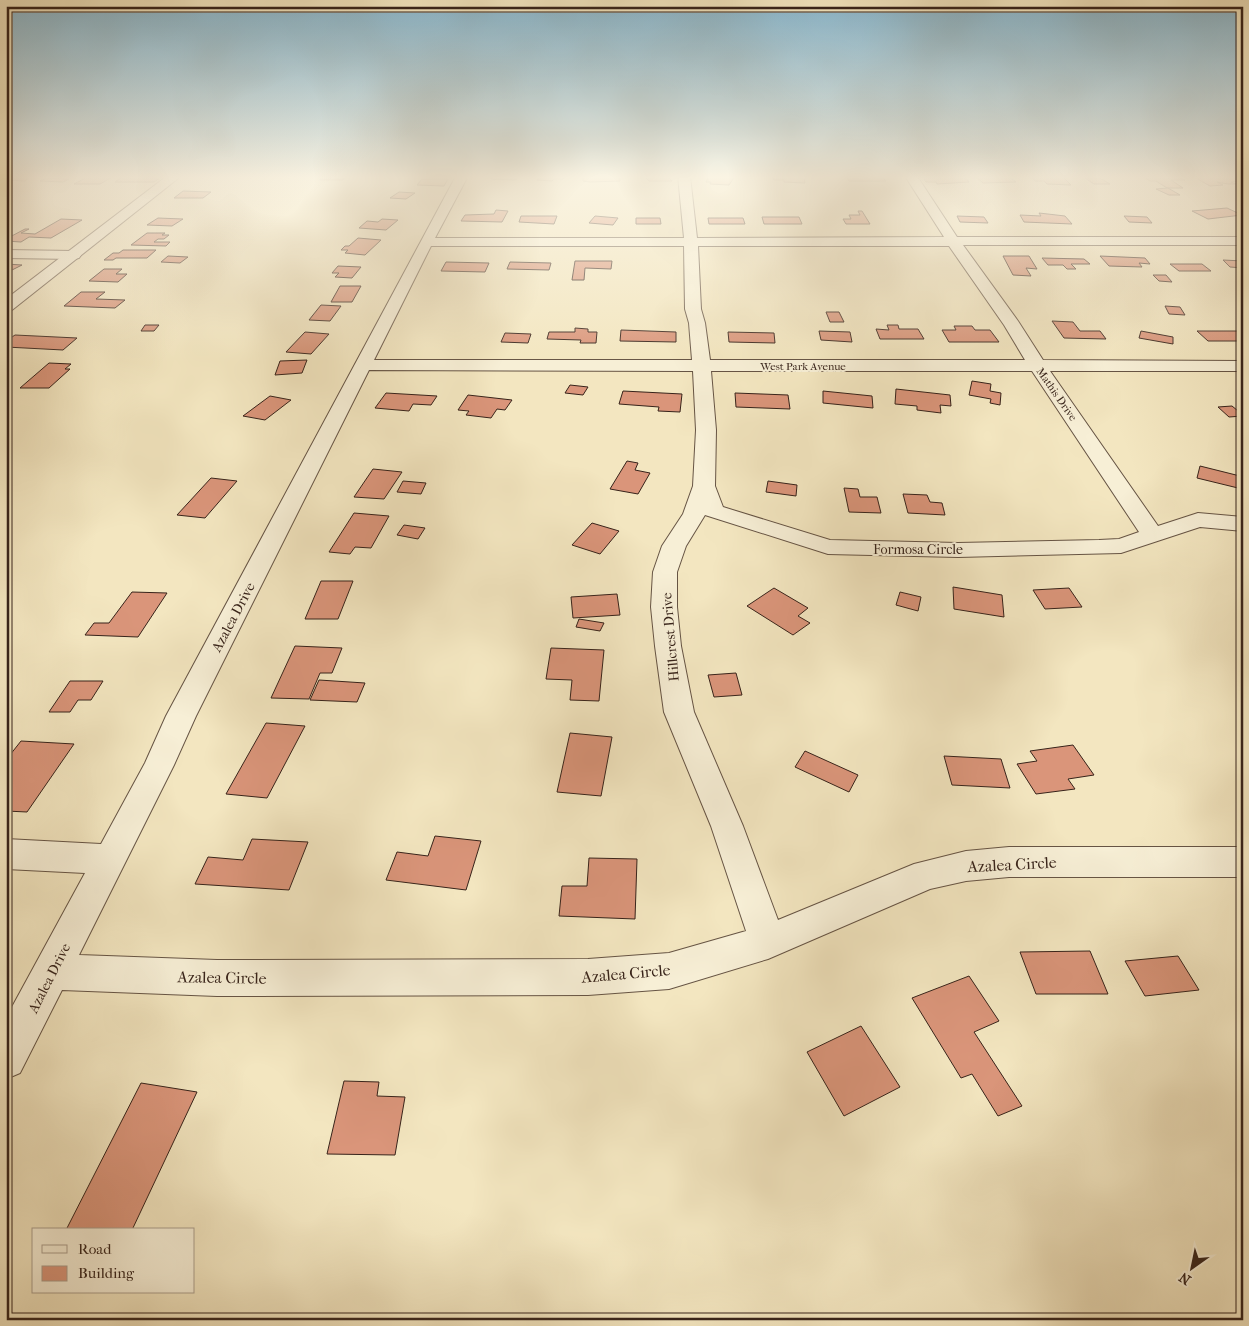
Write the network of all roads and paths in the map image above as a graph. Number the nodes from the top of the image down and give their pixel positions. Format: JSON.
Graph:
{"nodes":[{"id":1,"x":95,"y":238,"type":"edge"},
{"id":2,"x":428,"y":238,"type":"edge"},
{"id":3,"x":691,"y":238,"type":"edge"},
{"id":4,"x":951,"y":238,"type":"edge"},
{"id":5,"x":953,"y":241,"type":"junction"},
{"id":6,"x":1243,"y":241,"type":"edge"},
{"id":7,"x":426,"y":242,"type":"junction"},
{"id":8,"x":691,"y":242,"type":"junction"},
{"id":9,"x":6,"y":254,"type":"edge"},
{"id":10,"x":74,"y":254,"type":"junction"},
{"id":11,"x":6,"y":307,"type":"edge"},
{"id":12,"x":363,"y":365,"type":"junction"},
{"id":13,"x":701,"y":366,"type":"junction"},
{"id":14,"x":1243,"y":366,"type":"edge"},
{"id":15,"x":1038,"y":367,"type":"junction"},
{"id":16,"x":704,"y":486,"type":"junction"},
{"id":17,"x":1243,"y":524,"type":"edge"},
{"id":18,"x":1153,"y":535,"type":"junction"},
{"id":19,"x":6,"y":854,"type":"edge"},
{"id":20,"x":110,"y":859,"type":"junction"},
{"id":21,"x":1243,"y":862,"type":"edge"},
{"id":22,"x":768,"y":942,"type":"junction"},
{"id":23,"x":51,"y":972,"type":"junction"},
{"id":24,"x":6,"y":1059,"type":"edge"}],
"edges":[{"from":1,"to":10,"type":"street"},
{"from":2,"to":7,"type":"street","name":"Azalea Drive"},
{"from":3,"to":8,"type":"street","name":"Hillcrest Drive"},
{"from":4,"to":5,"type":"street","name":"Mathis Drive"},
{"from":5,"to":6,"type":"street"},
{"from":5,"to":8,"type":"street"},
{"from":5,"to":15,"type":"street","name":"Mathis Drive"},
{"from":7,"to":8,"type":"street"},
{"from":7,"to":12,"type":"street","name":"Azalea Drive"},
{"from":8,"to":13,"type":"street","name":"Hillcrest Drive"},
{"from":9,"to":10,"type":"street"},
{"from":10,"to":11,"type":"street"},
{"from":12,"to":13,"type":"street","name":"West Park Avenue"},
{"from":12,"to":20,"type":"street","name":"Azalea Drive"},
{"from":13,"to":15,"type":"street","name":"West Park Avenue"},
{"from":13,"to":16,"type":"street","name":"Hillcrest Drive"},
{"from":14,"to":15,"type":"street","name":"West Park Avenue"},
{"from":15,"to":18,"type":"street","name":"Mathis Drive"},
{"from":16,"to":18,"type":"street","name":"Formosa Circle"},
{"from":16,"to":22,"type":"street","name":"Hillcrest Drive"},
{"from":17,"to":18,"type":"street"},
{"from":19,"to":20,"type":"street"},
{"from":20,"to":23,"type":"street","name":"Azalea Drive"},
{"from":21,"to":22,"type":"street","name":"Azalea Circle"},
{"from":22,"to":23,"type":"street","name":"Azalea Circle"},
{"from":23,"to":24,"type":"street","name":"Azalea Drive"}]}
